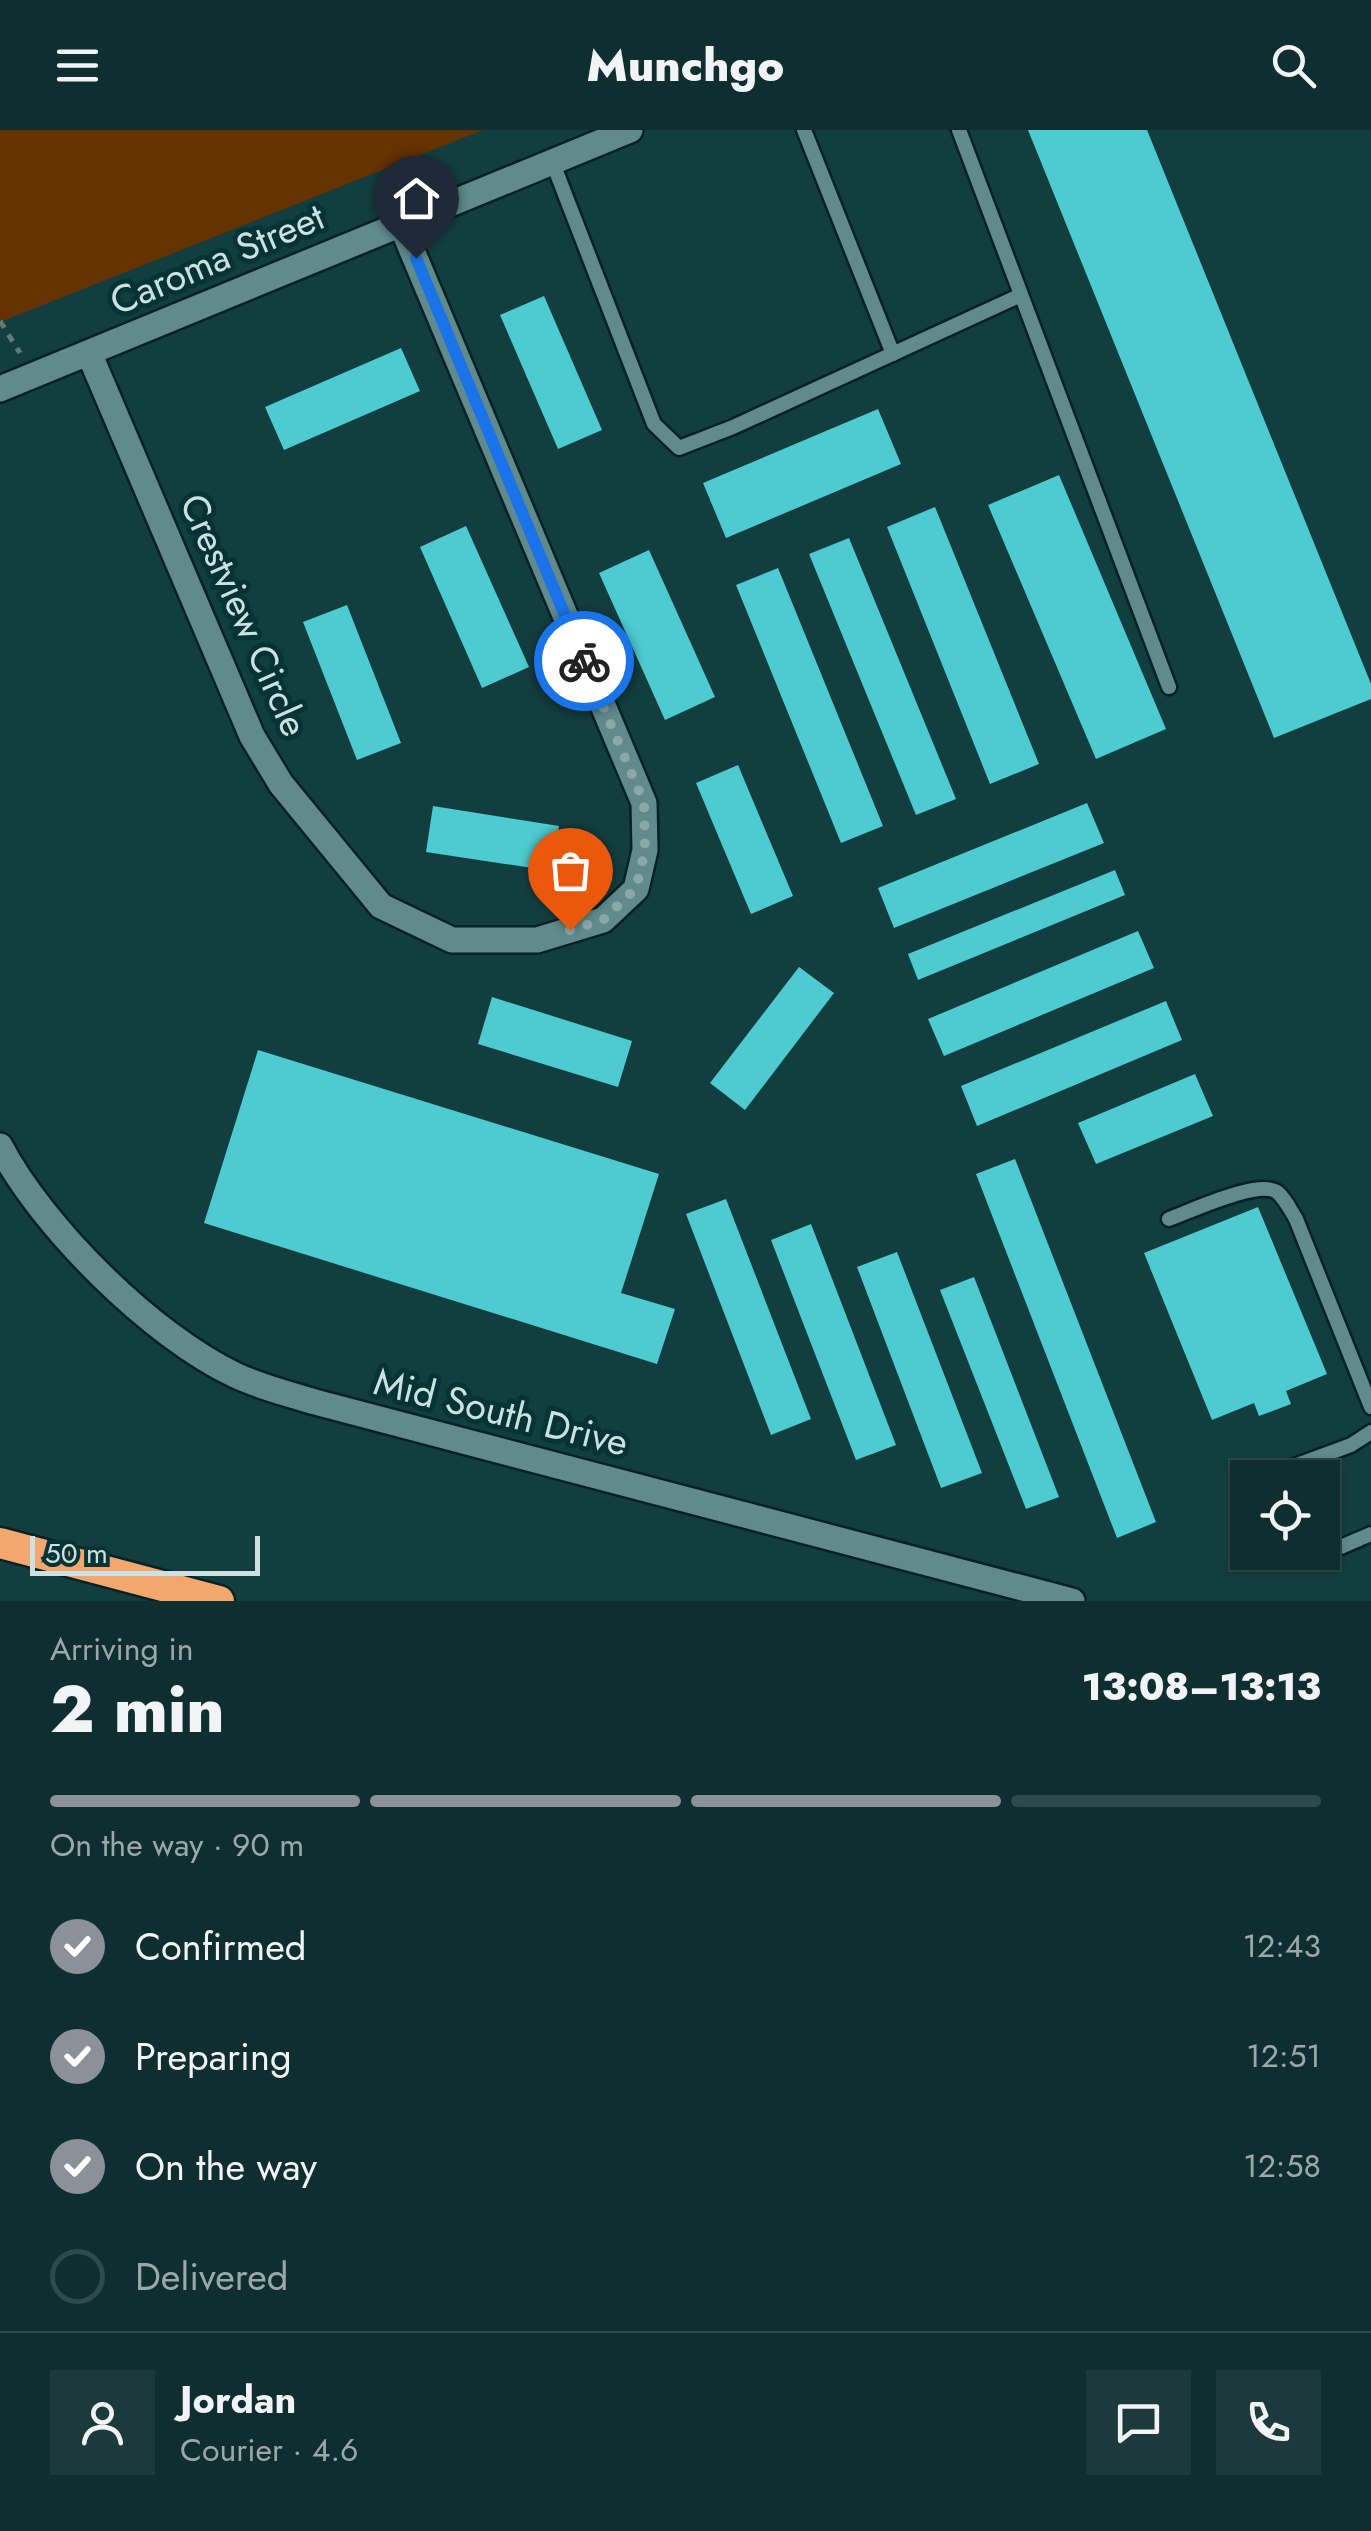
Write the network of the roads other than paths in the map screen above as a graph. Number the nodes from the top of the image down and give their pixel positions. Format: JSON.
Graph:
{"nodes":[{"id":1,"x":630,"y":130,"type":"edge"},
{"id":2,"x":804,"y":130,"type":"edge"},
{"id":3,"x":958,"y":130,"type":"edge"},
{"id":4,"x":552,"y":161,"type":"junction"},
{"id":5,"x":400,"y":222,"type":"junction"},
{"id":6,"x":1021,"y":295,"type":"junction"},
{"id":7,"x":89,"y":353,"type":"junction"},
{"id":8,"x":893,"y":354,"type":"junction"},
{"id":9,"x":0,"y":389,"type":"edge"},
{"id":10,"x":1169,"y":687,"type":"dead end"},
{"id":11,"x":0,"y":1146,"type":"edge"},
{"id":12,"x":1169,"y":1218,"type":"dead end"},
{"id":13,"x":1371,"y":1407,"type":"edge"},
{"id":14,"x":1371,"y":1432,"type":"edge"},
{"id":15,"x":1312,"y":1460,"type":"edge"},
{"id":16,"x":1371,"y":1534,"type":"edge"},
{"id":17,"x":0,"y":1542,"type":"edge"},
{"id":18,"x":1340,"y":1546,"type":"edge"},
{"id":19,"x":219,"y":1601,"type":"edge"},
{"id":20,"x":1072,"y":1601,"type":"edge"}],
"edges":[{"from":1,"to":4,"type":"street","name":"Caroma Street"},
{"from":2,"to":8,"type":"lane"},
{"from":3,"to":6,"type":"lane"},
{"from":4,"to":5,"type":"street","name":"Caroma Street"},
{"from":4,"to":8,"type":"lane"},
{"from":5,"to":7,"type":"street","name":"Caroma Street"},
{"from":5,"to":7,"type":"street","name":"Crestview Circle"},
{"from":6,"to":8,"type":"lane"},
{"from":6,"to":10,"type":"lane"},
{"from":7,"to":9,"type":"street","name":"Caroma Street"},
{"from":11,"to":20,"type":"street","name":"Mid South Drive"},
{"from":12,"to":13,"type":"lane"},
{"from":14,"to":15,"type":"lane"},
{"from":16,"to":18,"type":"lane"},
{"from":17,"to":19,"type":"highway"}]}
